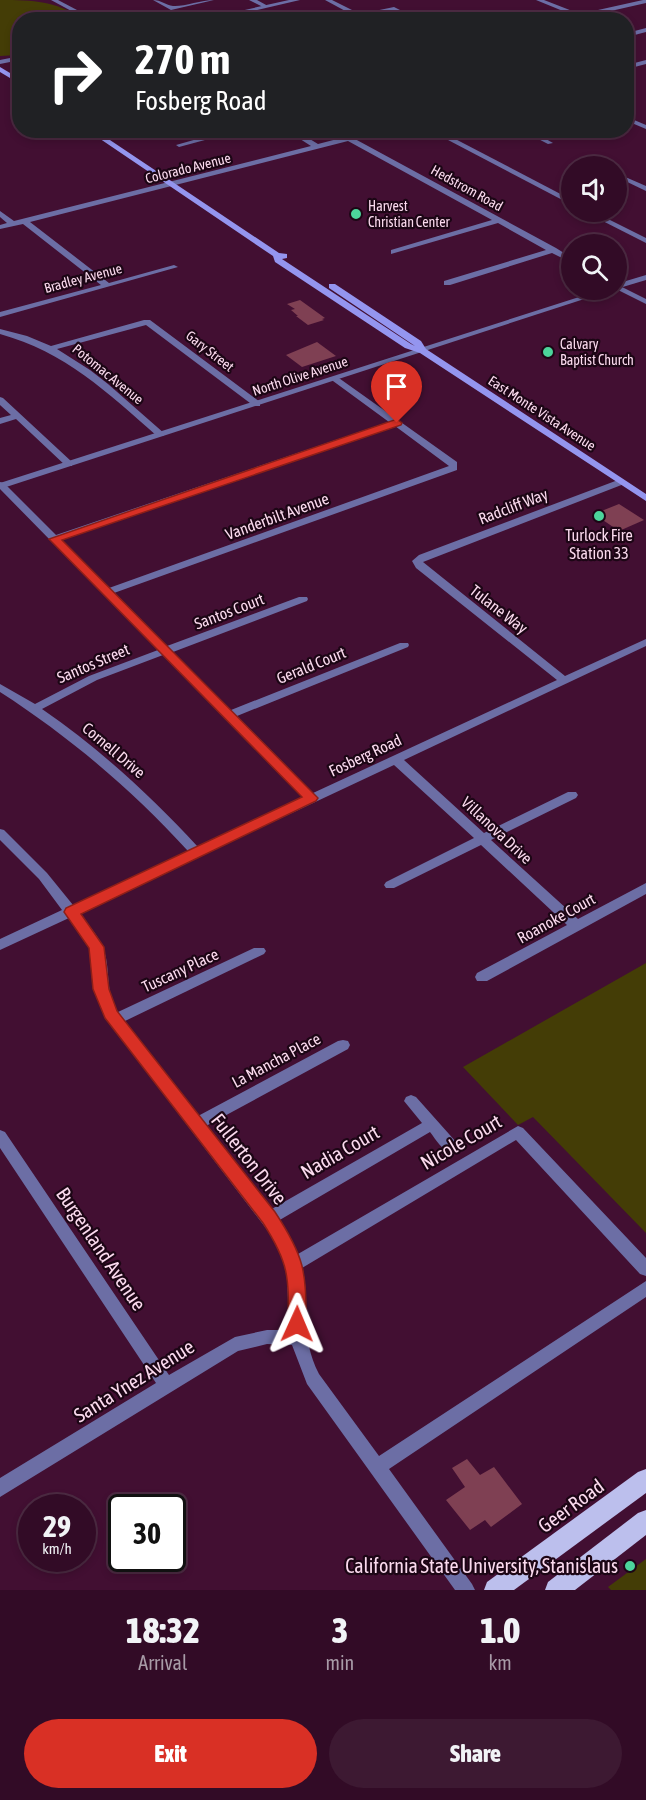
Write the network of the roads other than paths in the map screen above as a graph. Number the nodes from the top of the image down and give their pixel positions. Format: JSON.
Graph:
{"nodes":[{"id":1,"x":54,"y":0,"type":"edge"},
{"id":2,"x":156,"y":0,"type":"edge"},
{"id":3,"x":211,"y":0,"type":"edge"},
{"id":4,"x":252,"y":0,"type":"edge"},
{"id":5,"x":297,"y":0,"type":"edge"},
{"id":6,"x":328,"y":0,"type":"edge"},
{"id":7,"x":539,"y":0,"type":"edge"},
{"id":8,"x":646,"y":1,"type":"edge"},
{"id":9,"x":265,"y":6,"type":"junction"},
{"id":10,"x":77,"y":12,"type":"edge"},
{"id":11,"x":238,"y":12,"type":"edge"},
{"id":12,"x":352,"y":12,"type":"edge"},
{"id":13,"x":384,"y":12,"type":"edge"},
{"id":14,"x":400,"y":12,"type":"edge"},
{"id":15,"x":570,"y":12,"type":"edge"},
{"id":16,"x":598,"y":12,"type":"edge"},
{"id":17,"x":102,"y":138,"type":"edge"},
{"id":18,"x":207,"y":138,"type":"edge"},
{"id":19,"x":303,"y":138,"type":"edge"},
{"id":20,"x":354,"y":138,"type":"edge"},
{"id":21,"x":448,"y":138,"type":"edge"},
{"id":22,"x":540,"y":138,"type":"edge"},
{"id":23,"x":350,"y":139,"type":"junction"},
{"id":24,"x":550,"y":143,"type":"dead end"},
{"id":25,"x":179,"y":145,"type":"dead end"},
{"id":26,"x":318,"y":147,"type":"junction"},
{"id":27,"x":627,"y":180,"type":"edge"},
{"id":28,"x":171,"y":185,"type":"junction"},
{"id":29,"x":646,"y":189,"type":"edge"},
{"id":30,"x":561,"y":196,"type":"edge"},
{"id":31,"x":0,"y":213,"type":"edge"},
{"id":32,"x":498,"y":220,"type":"junction"},
{"id":33,"x":24,"y":221,"type":"junction"},
{"id":34,"x":609,"y":222,"type":"edge"},
{"id":35,"x":13,"y":224,"type":"junction"},
{"id":36,"x":0,"y":227,"type":"edge"},
{"id":37,"x":646,"y":241,"type":"edge"},
{"id":38,"x":553,"y":250,"type":"junction"},
{"id":39,"x":393,"y":252,"type":"dead end"},
{"id":40,"x":277,"y":255,"type":"junction"},
{"id":41,"x":561,"y":255,"type":"edge"},
{"id":42,"x":174,"y":267,"type":"dead end"},
{"id":43,"x":299,"y":274,"type":"junction"},
{"id":44,"x":646,"y":277,"type":"edge"},
{"id":45,"x":627,"y":283,"type":"edge"},
{"id":46,"x":447,"y":284,"type":"dead end"},
{"id":47,"x":107,"y":285,"type":"junction"},
{"id":48,"x":335,"y":288,"type":"junction"},
{"id":49,"x":627,"y":292,"type":"edge"},
{"id":50,"x":578,"y":300,"type":"edge"},
{"id":51,"x":646,"y":302,"type":"edge"},
{"id":52,"x":0,"y":315,"type":"edge"},
{"id":53,"x":0,"y":331,"type":"edge"},
{"id":54,"x":52,"y":348,"type":"junction"},
{"id":55,"x":423,"y":351,"type":"junction"},
{"id":56,"x":336,"y":379,"type":"junction"},
{"id":57,"x":0,"y":400,"type":"edge"},
{"id":58,"x":257,"y":404,"type":"junction"},
{"id":59,"x":17,"y":416,"type":"junction"},
{"id":60,"x":0,"y":421,"type":"edge"},
{"id":61,"x":397,"y":423,"type":"junction"},
{"id":62,"x":160,"y":435,"type":"junction"},
{"id":63,"x":69,"y":464,"type":"junction"},
{"id":64,"x":621,"y":482,"type":"junction"},
{"id":65,"x":1,"y":486,"type":"edge"},
{"id":66,"x":646,"y":498,"type":"edge"},
{"id":67,"x":55,"y":539,"type":"junction"},
{"id":68,"x":417,"y":561,"type":"joint"},
{"id":69,"x":108,"y":592,"type":"junction"},
{"id":70,"x":303,"y":599,"type":"dead end"},
{"id":71,"x":646,"y":642,"type":"edge"},
{"id":72,"x":404,"y":645,"type":"dead end"},
{"id":73,"x":166,"y":651,"type":"junction"},
{"id":74,"x":564,"y":680,"type":"junction"},
{"id":75,"x":0,"y":687,"type":"edge"},
{"id":76,"x":34,"y":709,"type":"junction"},
{"id":77,"x":230,"y":715,"type":"junction"},
{"id":78,"x":395,"y":759,"type":"junction"},
{"id":79,"x":572,"y":795,"type":"dead end"},
{"id":80,"x":311,"y":798,"type":"junction"},
{"id":81,"x":0,"y":832,"type":"edge"},
{"id":82,"x":483,"y":840,"type":"junction"},
{"id":83,"x":196,"y":852,"type":"junction"},
{"id":84,"x":390,"y":885,"type":"dead end"},
{"id":85,"x":646,"y":888,"type":"edge"},
{"id":86,"x":71,"y":912,"type":"junction"},
{"id":87,"x":577,"y":926,"type":"junction"},
{"id":88,"x":0,"y":945,"type":"edge"},
{"id":89,"x":260,"y":951,"type":"dead end"},
{"id":90,"x":482,"y":977,"type":"dead end"},
{"id":91,"x":115,"y":1020,"type":"junction"},
{"id":92,"x":343,"y":1045,"type":"dead end"},
{"id":93,"x":411,"y":1101,"type":"dead end"},
{"id":94,"x":432,"y":1124,"type":"junction"},
{"id":95,"x":195,"y":1125,"type":"junction"},
{"id":96,"x":0,"y":1136,"type":"edge"},
{"id":97,"x":452,"y":1147,"type":"dead end"},
{"id":98,"x":269,"y":1218,"type":"junction"},
{"id":99,"x":294,"y":1264,"type":"junction"},
{"id":100,"x":646,"y":1269,"type":"edge"},
{"id":101,"x":646,"y":1288,"type":"edge"},
{"id":102,"x":298,"y":1338,"type":"junction"},
{"id":103,"x":167,"y":1386,"type":"junction"},
{"id":104,"x":376,"y":1468,"type":"junction"},
{"id":105,"x":646,"y":1480,"type":"edge"},
{"id":106,"x":0,"y":1488,"type":"edge"},
{"id":107,"x":646,"y":1521,"type":"edge"},
{"id":108,"x":466,"y":1590,"type":"edge"},
{"id":109,"x":495,"y":1590,"type":"edge"},
{"id":110,"x":556,"y":1590,"type":"edge"}],
"edges":[{"from":1,"to":10,"type":"street"},
{"from":2,"to":3,"type":"street"},
{"from":4,"to":9,"type":"street"},
{"from":5,"to":9,"type":"street"},
{"from":6,"to":12,"type":"street"},
{"from":7,"to":15,"type":"street"},
{"from":8,"to":16,"type":"street"},
{"from":9,"to":11,"type":"street"},
{"from":13,"to":14,"type":"street"},
{"from":17,"to":28,"type":"main road","name":"East Monte Vista Avenue"},
{"from":18,"to":25,"type":"street"},
{"from":19,"to":26,"type":"street"},
{"from":20,"to":23,"type":"street","name":"Colorado Avenue"},
{"from":21,"to":30,"type":"street"},
{"from":22,"to":24,"type":"street"},
{"from":23,"to":26,"type":"street","name":"Colorado Avenue"},
{"from":23,"to":32,"type":"street","name":"Hedstrom Road"},
{"from":26,"to":28,"type":"street","name":"Colorado Avenue"},
{"from":27,"to":29,"type":"street"},
{"from":28,"to":33,"type":"street","name":"Colorado Avenue"},
{"from":28,"to":40,"type":"main road","name":"East Monte Vista Avenue"},
{"from":31,"to":35,"type":"street"},
{"from":32,"to":38,"type":"street","name":"Hedstrom Road"},
{"from":32,"to":39,"type":"street"},
{"from":33,"to":35,"type":"street","name":"Colorado Avenue"},
{"from":33,"to":47,"type":"street"},
{"from":34,"to":37,"type":"street"},
{"from":35,"to":36,"type":"street","name":"Colorado Avenue"},
{"from":38,"to":41,"type":"street","name":"Hedstrom Road"},
{"from":38,"to":46,"type":"street"},
{"from":40,"to":43,"type":"main road","name":"East Monte Vista Avenue"},
{"from":40,"to":48,"type":"main road","name":"East Monte Vista Avenue"},
{"from":42,"to":47,"type":"street","name":"Bradley Avenue"},
{"from":43,"to":48,"type":"main road"},
{"from":43,"to":55,"type":"main road","name":"East Monte Vista Avenue"},
{"from":44,"to":45,"type":"street"},
{"from":47,"to":52,"type":"street","name":"Bradley Avenue"},
{"from":48,"to":55,"type":"main road","name":"East Monte Vista Avenue"},
{"from":49,"to":51,"type":"street"},
{"from":50,"to":55,"type":"street","name":"North Olive Avenue"},
{"from":53,"to":54,"type":"street","name":"Potomac Avenue"},
{"from":54,"to":58,"type":"street","name":"Gary Street"},
{"from":54,"to":62,"type":"street","name":"Potomac Avenue"},
{"from":55,"to":56,"type":"street","name":"North Olive Avenue"},
{"from":55,"to":64,"type":"main road","name":"East Monte Vista Avenue"},
{"from":56,"to":58,"type":"street","name":"North Olive Avenue"},
{"from":56,"to":61,"type":"street"},
{"from":57,"to":59,"type":"street"},
{"from":58,"to":62,"type":"street","name":"North Olive Avenue"},
{"from":59,"to":60,"type":"street"},
{"from":59,"to":63,"type":"street"},
{"from":61,"to":67,"type":"street"},
{"from":61,"to":69,"type":"street","name":"Vanderbilt Avenue"},
{"from":62,"to":63,"type":"street","name":"North Olive Avenue"},
{"from":63,"to":65,"type":"street","name":"North Olive Avenue"},
{"from":64,"to":66,"type":"main road","name":"East Monte Vista Avenue"},
{"from":64,"to":68,"type":"street","name":"Radcliff Way"},
{"from":65,"to":67,"type":"street"},
{"from":67,"to":69,"type":"street"},
{"from":68,"to":74,"type":"street","name":"Tulane Way"},
{"from":69,"to":73,"type":"street"},
{"from":70,"to":73,"type":"street","name":"Santos Court"},
{"from":71,"to":74,"type":"street","name":"Fosberg Road"},
{"from":72,"to":77,"type":"street","name":"Gerald Court"},
{"from":73,"to":76,"type":"street","name":"Santos Street"},
{"from":73,"to":77,"type":"street"},
{"from":74,"to":78,"type":"street","name":"Fosberg Road"},
{"from":75,"to":76,"type":"street","name":"Cornell Drive"},
{"from":76,"to":83,"type":"street","name":"Cornell Drive"},
{"from":77,"to":80,"type":"street"},
{"from":78,"to":80,"type":"street","name":"Fosberg Road"},
{"from":78,"to":82,"type":"street","name":"Villanova Drive"},
{"from":79,"to":82,"type":"street"},
{"from":80,"to":83,"type":"street","name":"Fosberg Road"},
{"from":81,"to":86,"type":"street","name":"Fullerton Drive"},
{"from":82,"to":84,"type":"street"},
{"from":82,"to":87,"type":"street","name":"Villanova Drive"},
{"from":83,"to":86,"type":"street","name":"Fosberg Road"},
{"from":85,"to":87,"type":"street","name":"Roanoke Court"},
{"from":86,"to":88,"type":"street","name":"Fosberg Road"},
{"from":86,"to":91,"type":"street","name":"Fullerton Drive"},
{"from":87,"to":90,"type":"street","name":"Roanoke Court"},
{"from":89,"to":91,"type":"street","name":"Tuscany Place"},
{"from":91,"to":95,"type":"street","name":"Fullerton Drive"},
{"from":92,"to":95,"type":"street","name":"La Mancha Place"},
{"from":93,"to":94,"type":"street"},
{"from":94,"to":97,"type":"street"},
{"from":94,"to":98,"type":"street","name":"Nadia Court"},
{"from":95,"to":98,"type":"street","name":"Fullerton Drive"},
{"from":96,"to":103,"type":"street","name":"Burgenland Avenue"},
{"from":98,"to":99,"type":"street","name":"Fullerton Drive"},
{"from":99,"to":100,"type":"street","name":"Nicole Court"},
{"from":99,"to":102,"type":"street","name":"Fullerton Drive"},
{"from":101,"to":104,"type":"street"},
{"from":102,"to":103,"type":"street","name":"Santa Ynez Avenue"},
{"from":102,"to":104,"type":"street","name":"Fullerton Drive"},
{"from":103,"to":106,"type":"street","name":"Santa Ynez Avenue"},
{"from":104,"to":108,"type":"street","name":"Fullerton Drive"},
{"from":105,"to":109,"type":"main road","name":"Geer Road"},
{"from":107,"to":110,"type":"main road"}]}
